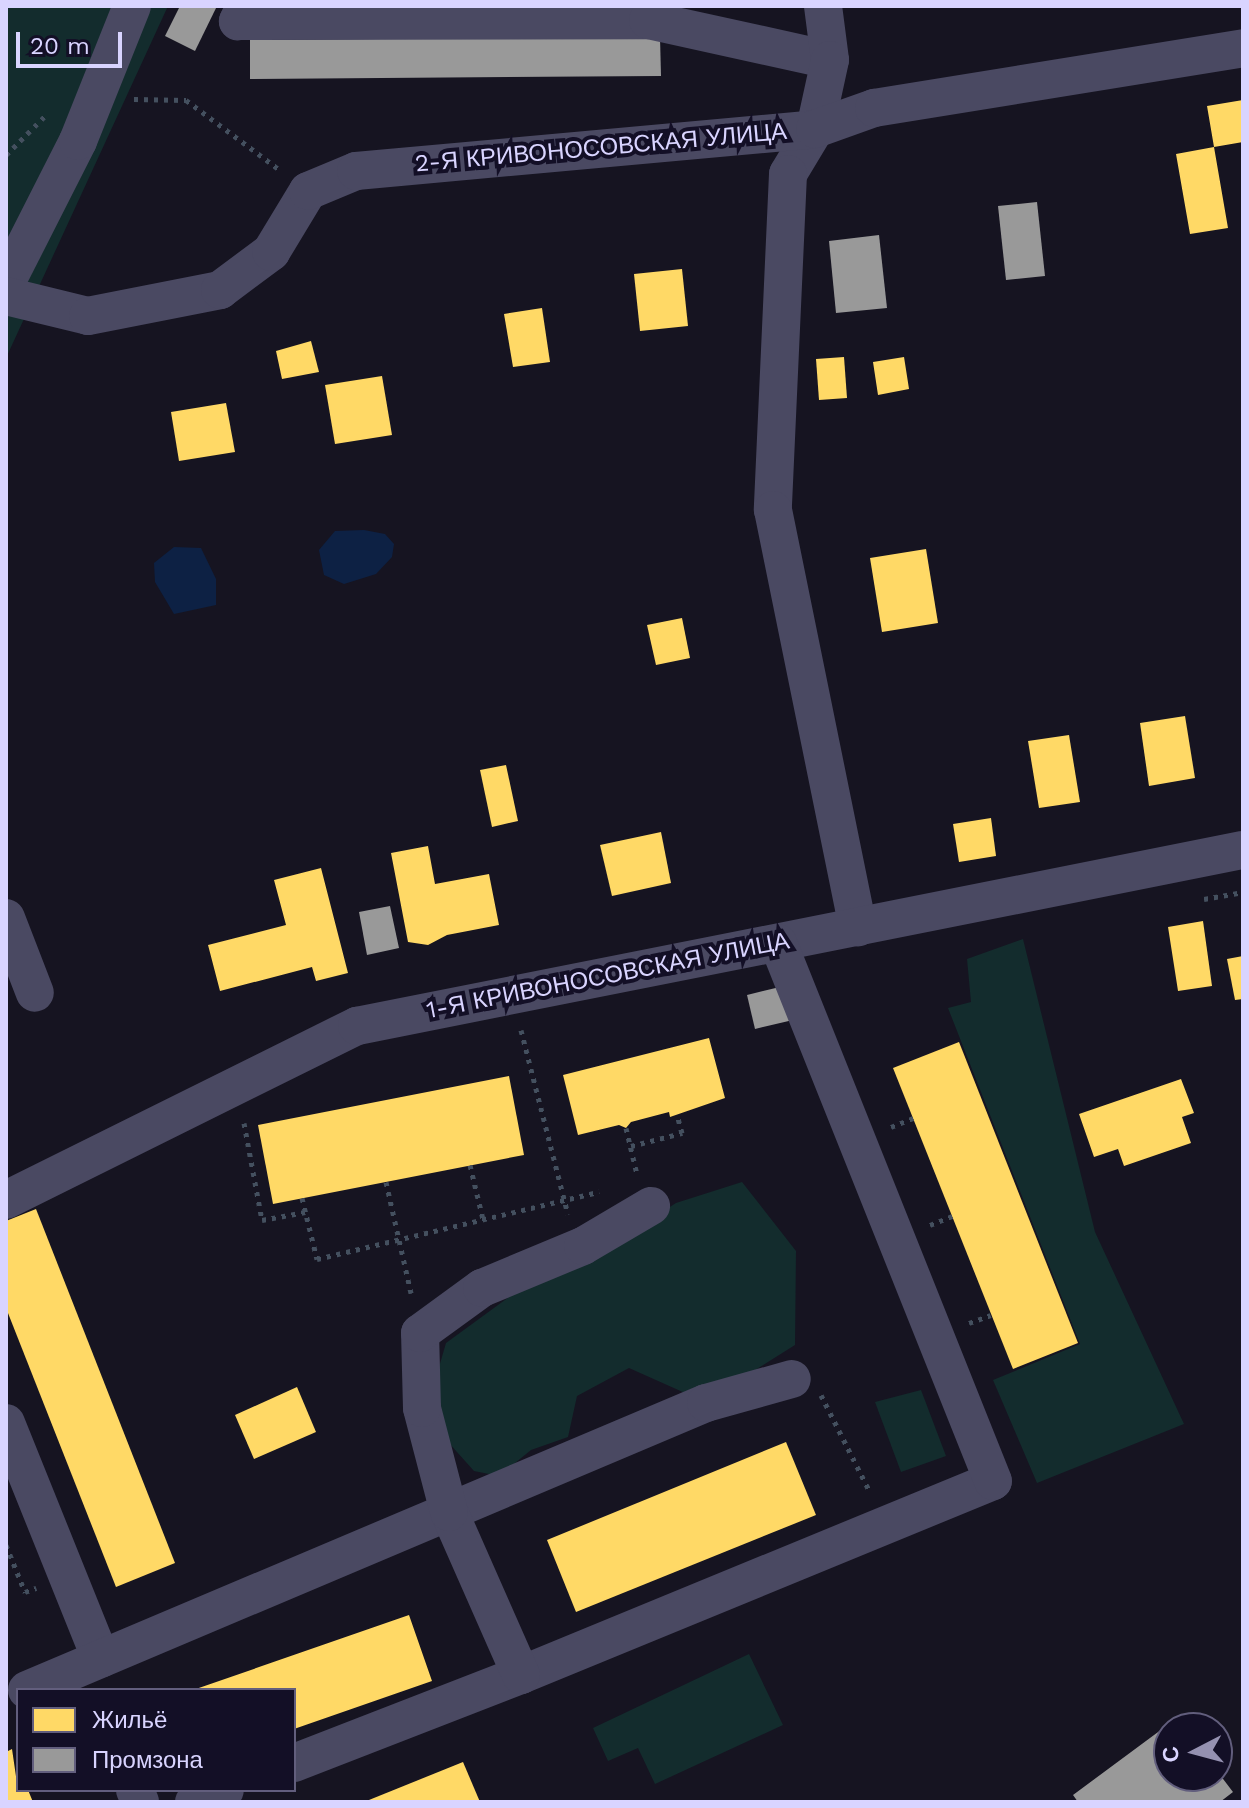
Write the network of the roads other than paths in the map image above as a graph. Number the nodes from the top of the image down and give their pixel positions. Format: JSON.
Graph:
{"nodes":[{"id":1,"x":132,"y":6,"type":"edge"},
{"id":2,"x":245,"y":6,"type":"edge"},
{"id":3,"x":823,"y":6,"type":"edge"},
{"id":4,"x":493,"y":13,"type":"edge"},
{"id":5,"x":604,"y":13,"type":"edge"},
{"id":6,"x":1243,"y":48,"type":"edge"},
{"id":7,"x":830,"y":60,"type":"junction"},
{"id":8,"x":815,"y":129,"type":"junction"},
{"id":9,"x":6,"y":283,"type":"edge"},
{"id":10,"x":6,"y":296,"type":"edge"},
{"id":11,"x":1243,"y":850,"type":"edge"},
{"id":12,"x":6,"y":918,"type":"edge"},
{"id":13,"x":858,"y":927,"type":"junction"},
{"id":14,"x":778,"y":943,"type":"junction"},
{"id":15,"x":35,"y":993,"type":"dead end"},
{"id":16,"x":641,"y":1195,"type":"road end"},
{"id":17,"x":6,"y":1200,"type":"edge"},
{"id":18,"x":792,"y":1379,"type":"road end"},
{"id":19,"x":6,"y":1423,"type":"edge"},
{"id":20,"x":449,"y":1512,"type":"junction"},
{"id":21,"x":92,"y":1672,"type":"edge"},
{"id":22,"x":521,"y":1675,"type":"junction"},
{"id":23,"x":34,"y":1688,"type":"edge"},
{"id":24,"x":296,"y":1762,"type":"edge"},
{"id":25,"x":220,"y":1792,"type":"edge"},
{"id":26,"x":194,"y":1802,"type":"edge"}],
"edges":[{"from":1,"to":9,"type":"street"},
{"from":2,"to":4,"type":"street"},
{"from":3,"to":7,"type":"street"},
{"from":4,"to":5,"type":"street"},
{"from":5,"to":7,"type":"street"},
{"from":6,"to":8,"type":"street","name":"2-Я КРИВОНОСОВСКАЯ УЛИЦА"},
{"from":7,"to":8,"type":"street"},
{"from":8,"to":10,"type":"street","name":"2-Я КРИВОНОСОВСКАЯ УЛИЦА"},
{"from":8,"to":13,"type":"street"},
{"from":11,"to":13,"type":"street","name":"1-Я КРИВОНОСОВСКАЯ УЛИЦА"},
{"from":12,"to":15,"type":"street"},
{"from":13,"to":14,"type":"street","name":"1-Я КРИВОНОСОВСКАЯ УЛИЦА"},
{"from":14,"to":17,"type":"street","name":"1-Я КРИВОНОСОВСКАЯ УЛИЦА"},
{"from":14,"to":22,"type":"street"},
{"from":16,"to":20,"type":"street"},
{"from":18,"to":20,"type":"street"},
{"from":19,"to":21,"type":"street"},
{"from":20,"to":21,"type":"street"},
{"from":20,"to":22,"type":"street"},
{"from":21,"to":23,"type":"street"},
{"from":22,"to":24,"type":"street"},
{"from":25,"to":26,"type":"street"}]}
